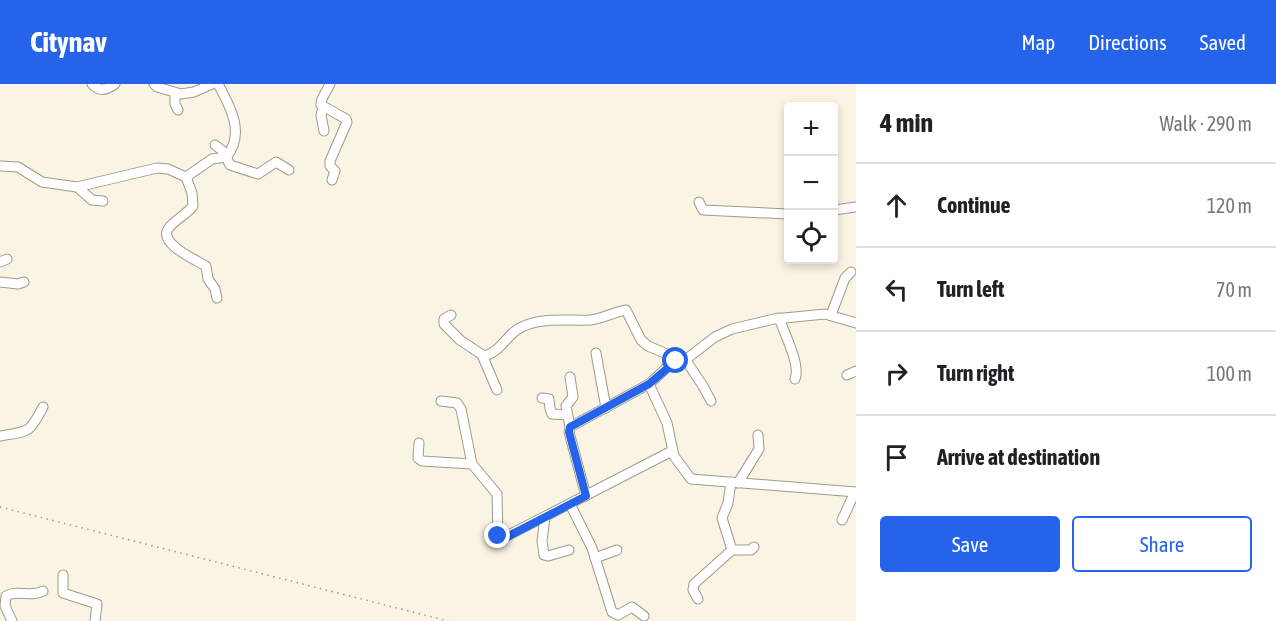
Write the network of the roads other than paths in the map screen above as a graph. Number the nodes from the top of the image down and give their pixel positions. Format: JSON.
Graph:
{"nodes":[{"id":1,"x":92,"y":84,"type":"edge"},
{"id":2,"x":115,"y":84,"type":"edge"},
{"id":3,"x":154,"y":84,"type":"edge"},
{"id":4,"x":212,"y":84,"type":"edge"},
{"id":5,"x":218,"y":84,"type":"edge"},
{"id":6,"x":330,"y":84,"type":"edge"},
{"id":7,"x":175,"y":93,"type":"junction"},
{"id":8,"x":323,"y":107,"type":"junction"},
{"id":9,"x":178,"y":110,"type":"dead end"},
{"id":10,"x":324,"y":131,"type":"dead end"},
{"id":11,"x":215,"y":145,"type":"dead end"},
{"id":12,"x":227,"y":156,"type":"junction"},
{"id":13,"x":0,"y":166,"type":"edge"},
{"id":14,"x":290,"y":170,"type":"dead end"},
{"id":15,"x":186,"y":177,"type":"junction"},
{"id":16,"x":332,"y":180,"type":"dead end"},
{"id":17,"x":77,"y":187,"type":"junction"},
{"id":18,"x":103,"y":201,"type":"dead end"},
{"id":19,"x":699,"y":202,"type":"dead end"},
{"id":20,"x":856,"y":207,"type":"edge"},
{"id":21,"x":838,"y":209,"type":"edge"},
{"id":22,"x":784,"y":214,"type":"edge"},
{"id":23,"x":851,"y":272,"type":"dead end"},
{"id":24,"x":0,"y":282,"type":"edge"},
{"id":25,"x":24,"y":282,"type":"dead end"},
{"id":26,"x":217,"y":298,"type":"dead end"},
{"id":27,"x":451,"y":315,"type":"dead end"},
{"id":28,"x":831,"y":315,"type":"junction"},
{"id":29,"x":779,"y":318,"type":"junction"},
{"id":30,"x":856,"y":323,"type":"edge"},
{"id":31,"x":596,"y":352,"type":"dead end"},
{"id":32,"x":482,"y":355,"type":"junction"},
{"id":33,"x":683,"y":359,"type":"junction"},
{"id":34,"x":570,"y":377,"type":"dead end"},
{"id":35,"x":795,"y":379,"type":"dead end"},
{"id":36,"x":649,"y":384,"type":"junction"},
{"id":37,"x":497,"y":390,"type":"dead end"},
{"id":38,"x":542,"y":398,"type":"dead end"},
{"id":39,"x":441,"y":401,"type":"dead end"},
{"id":40,"x":711,"y":401,"type":"dead end"},
{"id":41,"x":43,"y":407,"type":"dead end"},
{"id":42,"x":606,"y":408,"type":"junction"},
{"id":43,"x":567,"y":415,"type":"junction"},
{"id":44,"x":570,"y":427,"type":"junction"},
{"id":45,"x":758,"y":435,"type":"dead end"},
{"id":46,"x":0,"y":436,"type":"edge"},
{"id":47,"x":419,"y":442,"type":"dead end"},
{"id":48,"x":672,"y":451,"type":"junction"},
{"id":49,"x":472,"y":464,"type":"junction"},
{"id":50,"x":734,"y":483,"type":"junction"},
{"id":51,"x":856,"y":492,"type":"edge"},
{"id":52,"x":586,"y":496,"type":"junction"},
{"id":53,"x":570,"y":504,"type":"junction"},
{"id":54,"x":544,"y":517,"type":"junction"},
{"id":55,"x":842,"y":520,"type":"dead end"},
{"id":56,"x":754,"y":548,"type":"dead end"},
{"id":57,"x":569,"y":550,"type":"dead end"},
{"id":58,"x":617,"y":550,"type":"dead end"},
{"id":59,"x":732,"y":550,"type":"junction"},
{"id":60,"x":595,"y":558,"type":"junction"},
{"id":61,"x":63,"y":575,"type":"dead end"},
{"id":62,"x":43,"y":591,"type":"dead end"},
{"id":63,"x":698,"y":599,"type":"dead end"},
{"id":64,"x":644,"y":616,"type":"dead end"},
{"id":65,"x":12,"y":621,"type":"edge"},
{"id":66,"x":95,"y":621,"type":"edge"}],
"edges":[{"from":1,"to":2,"type":"street"},
{"from":3,"to":7,"type":"street"},
{"from":4,"to":7,"type":"street"},
{"from":5,"to":12,"type":"street"},
{"from":6,"to":8,"type":"street"},
{"from":7,"to":9,"type":"street"},
{"from":8,"to":10,"type":"street"},
{"from":8,"to":16,"type":"street"},
{"from":11,"to":12,"type":"street"},
{"from":12,"to":14,"type":"street"},
{"from":12,"to":15,"type":"street"},
{"from":13,"to":17,"type":"street"},
{"from":15,"to":17,"type":"street"},
{"from":15,"to":26,"type":"street"},
{"from":17,"to":18,"type":"street"},
{"from":19,"to":22,"type":"street"},
{"from":20,"to":21,"type":"street"},
{"from":23,"to":28,"type":"street"},
{"from":24,"to":25,"type":"street"},
{"from":27,"to":32,"type":"street"},
{"from":28,"to":29,"type":"street"},
{"from":28,"to":30,"type":"street"},
{"from":29,"to":33,"type":"street"},
{"from":29,"to":35,"type":"street"},
{"from":31,"to":42,"type":"street"},
{"from":32,"to":33,"type":"street"},
{"from":32,"to":37,"type":"street"},
{"from":33,"to":36,"type":"street"},
{"from":33,"to":40,"type":"street"},
{"from":34,"to":43,"type":"street"},
{"from":36,"to":42,"type":"street"},
{"from":36,"to":48,"type":"street"},
{"from":38,"to":43,"type":"street"},
{"from":39,"to":49,"type":"street"},
{"from":41,"to":46,"type":"street"},
{"from":42,"to":44,"type":"street"},
{"from":43,"to":44,"type":"street"},
{"from":44,"to":52,"type":"street"},
{"from":45,"to":50,"type":"street"},
{"from":47,"to":49,"type":"street"},
{"from":48,"to":50,"type":"street"},
{"from":48,"to":52,"type":"street"},
{"from":49,"to":54,"type":"street"},
{"from":50,"to":51,"type":"street"},
{"from":50,"to":59,"type":"street"},
{"from":51,"to":55,"type":"street"},
{"from":52,"to":53,"type":"street"},
{"from":53,"to":54,"type":"street"},
{"from":53,"to":60,"type":"street"},
{"from":54,"to":57,"type":"street"},
{"from":56,"to":59,"type":"street"},
{"from":58,"to":60,"type":"street"},
{"from":59,"to":63,"type":"street"},
{"from":60,"to":64,"type":"street"},
{"from":61,"to":66,"type":"street"},
{"from":62,"to":65,"type":"street"}]}
